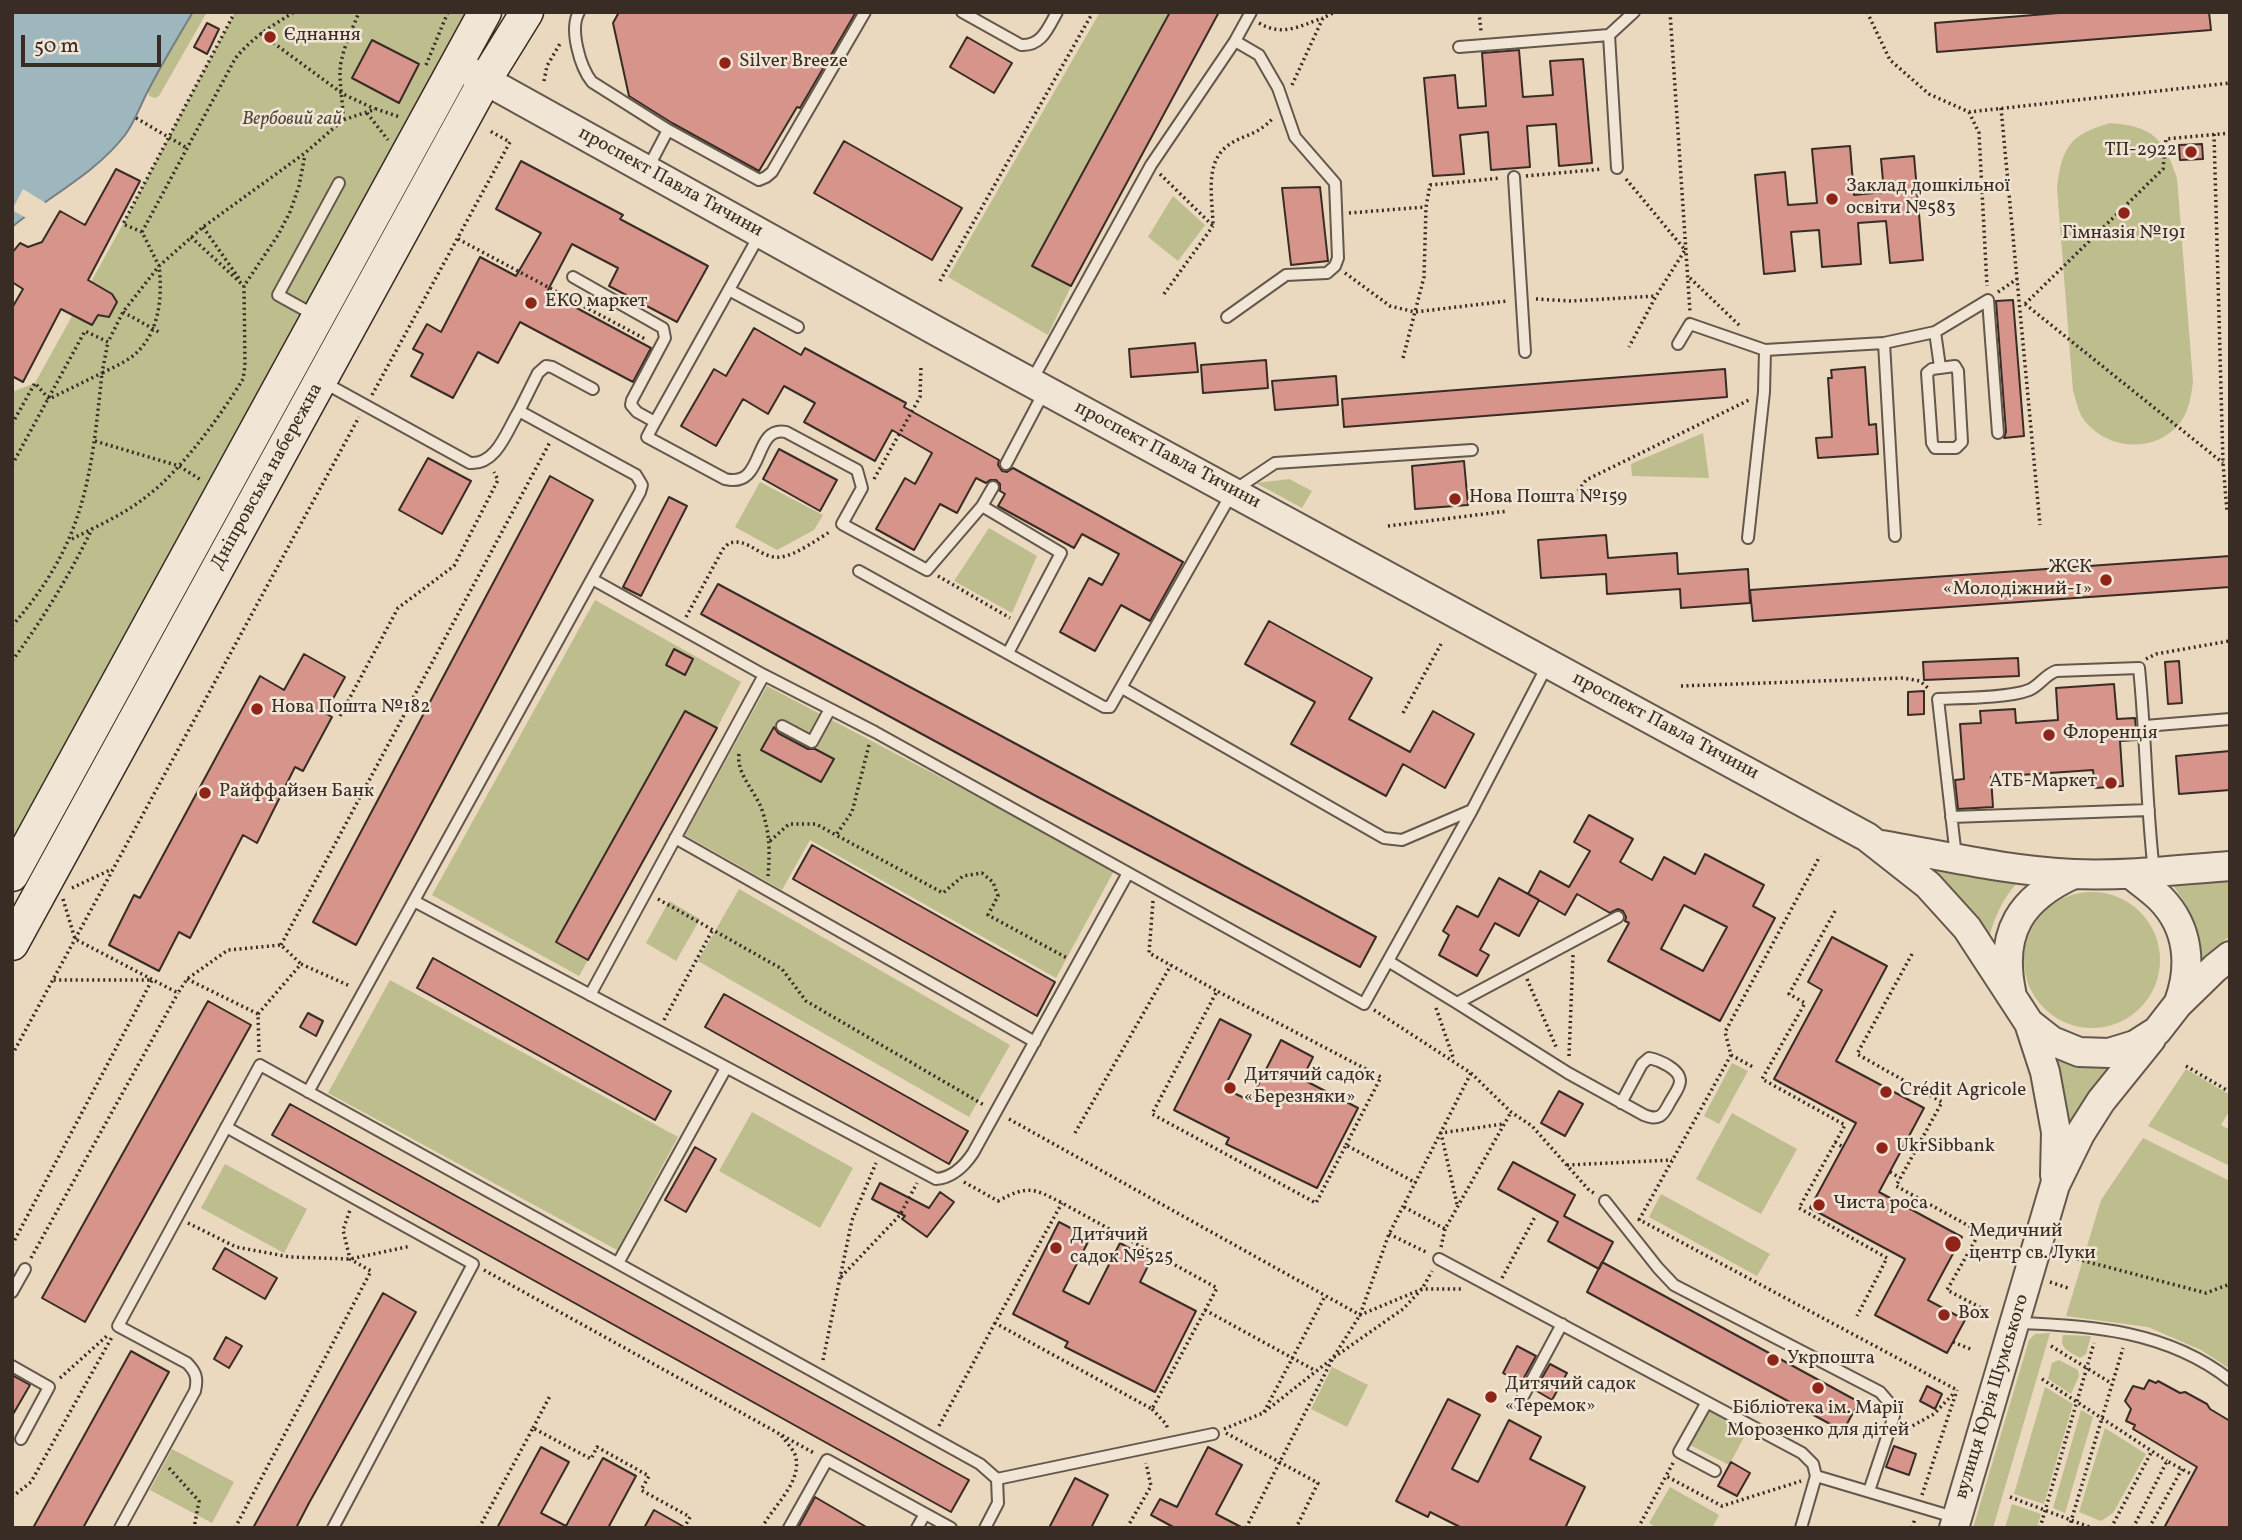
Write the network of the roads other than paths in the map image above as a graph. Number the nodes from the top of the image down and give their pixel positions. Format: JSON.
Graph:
{"nodes":[{"id":1,"x":485,"y":12,"type":"edge"},
{"id":2,"x":527,"y":12,"type":"edge"},
{"id":3,"x":579,"y":12,"type":"edge"},
{"id":4,"x":865,"y":12,"type":"edge"},
{"id":5,"x":962,"y":12,"type":"edge"},
{"id":6,"x":1057,"y":12,"type":"edge"},
{"id":7,"x":1634,"y":12,"type":"edge"},
{"id":8,"x":1250,"y":15,"type":"edge"},
{"id":9,"x":1609,"y":36,"type":"junction"},
{"id":10,"x":1235,"y":41,"type":"junction"},
{"id":11,"x":1459,"y":47,"type":"dead end"},
{"id":12,"x":456,"y":65,"type":"junction"},
{"id":13,"x":485,"y":80,"type":"junction"},
{"id":14,"x":668,"y":131,"type":"junction"},
{"id":15,"x":1617,"y":168,"type":"dead end"},
{"id":16,"x":646,"y":170,"type":"junction"},
{"id":17,"x":1514,"y":177,"type":"dead end"},
{"id":18,"x":339,"y":183,"type":"dead end"},
{"id":19,"x":761,"y":234,"type":"junction"},
{"id":20,"x":573,"y":277,"type":"dead end"},
{"id":21,"x":729,"y":290,"type":"junction"},
{"id":22,"x":319,"y":317,"type":"junction"},
{"id":23,"x":1227,"y":317,"type":"dead end"},
{"id":24,"x":799,"y":327,"type":"dead end"},
{"id":25,"x":1935,"y":332,"type":"junction"},
{"id":26,"x":1884,"y":343,"type":"junction"},
{"id":27,"x":1678,"y":344,"type":"dead end"},
{"id":28,"x":1765,"y":350,"type":"junction"},
{"id":29,"x":1525,"y":352,"type":"dead end"},
{"id":30,"x":1940,"y":367,"type":"junction"},
{"id":31,"x":320,"y":381,"type":"junction"},
{"id":32,"x":1038,"y":386,"type":"junction"},
{"id":33,"x":593,"y":389,"type":"dead end"},
{"id":34,"x":519,"y":411,"type":"junction"},
{"id":35,"x":655,"y":422,"type":"junction"},
{"id":36,"x":1998,"y":433,"type":"dead end"},
{"id":37,"x":1472,"y":450,"type":"dead end"},
{"id":38,"x":1006,"y":464,"type":"dead end"},
{"id":39,"x":993,"y":487,"type":"dead end"},
{"id":40,"x":1233,"y":491,"type":"junction"},
{"id":41,"x":982,"y":506,"type":"junction"},
{"id":42,"x":1895,"y":536,"type":"dead end"},
{"id":43,"x":1748,"y":538,"type":"dead end"},
{"id":44,"x":859,"y":571,"type":"dead end"},
{"id":45,"x":592,"y":579,"type":"junction"},
{"id":46,"x":1008,"y":653,"type":"junction"},
{"id":47,"x":1549,"y":663,"type":"junction"},
{"id":48,"x":764,"y":675,"type":"junction"},
{"id":49,"x":1122,"y":688,"type":"junction"},
{"id":50,"x":830,"y":709,"type":"junction"},
{"id":51,"x":2230,"y":719,"type":"edge"},
{"id":52,"x":782,"y":726,"type":"dead end"},
{"id":53,"x":2145,"y":726,"type":"junction"},
{"id":54,"x":1472,"y":810,"type":"junction"},
{"id":55,"x":2149,"y":810,"type":"junction"},
{"id":56,"x":1951,"y":817,"type":"junction"},
{"id":57,"x":675,"y":838,"type":"junction"},
{"id":58,"x":1880,"y":845,"type":"junction"},
{"id":59,"x":1956,"y":858,"type":"junction"},
{"id":60,"x":2230,"y":866,"type":"edge"},
{"id":61,"x":1128,"y":873,"type":"junction"},
{"id":62,"x":2142,"y":873,"type":"junction"},
{"id":63,"x":2074,"y":874,"type":"junction"},
{"id":64,"x":12,"y":875,"type":"edge"},
{"id":65,"x":414,"y":901,"type":"junction"},
{"id":66,"x":1618,"y":917,"type":"dead end"},
{"id":67,"x":12,"y":944,"type":"edge"},
{"id":68,"x":2230,"y":956,"type":"edge"},
{"id":69,"x":1388,"y":961,"type":"junction"},
{"id":70,"x":590,"y":995,"type":"junction"},
{"id":71,"x":2012,"y":995,"type":"junction"},
{"id":72,"x":1457,"y":1003,"type":"junction"},
{"id":73,"x":2178,"y":1004,"type":"junction"},
{"id":74,"x":2029,"y":1023,"type":"junction"},
{"id":75,"x":2157,"y":1031,"type":"junction"},
{"id":76,"x":1035,"y":1042,"type":"junction"},
{"id":77,"x":726,"y":1068,"type":"junction"},
{"id":78,"x":309,"y":1092,"type":"junction"},
{"id":79,"x":1621,"y":1103,"type":"junction"},
{"id":80,"x":226,"y":1127,"type":"junction"},
{"id":81,"x":2055,"y":1185,"type":"junction"},
{"id":82,"x":1605,"y":1200,"type":"road end"},
{"id":83,"x":1439,"y":1259,"type":"road end"},
{"id":84,"x":618,"y":1263,"type":"junction"},
{"id":85,"x":25,"y":1269,"type":"road end"},
{"id":86,"x":12,"y":1292,"type":"edge"},
{"id":87,"x":2016,"y":1323,"type":"junction"},
{"id":88,"x":1562,"y":1324,"type":"junction"},
{"id":89,"x":12,"y":1366,"type":"edge"},
{"id":90,"x":2230,"y":1380,"type":"edge"},
{"id":91,"x":1707,"y":1402,"type":"junction"},
{"id":92,"x":1519,"y":1404,"type":"dead end"},
{"id":93,"x":1213,"y":1434,"type":"dead end"},
{"id":94,"x":21,"y":1438,"type":"dead end"},
{"id":95,"x":1715,"y":1471,"type":"dead end"},
{"id":96,"x":1816,"y":1476,"type":"junction"},
{"id":97,"x":997,"y":1479,"type":"junction"},
{"id":98,"x":1869,"y":1491,"type":"junction"},
{"id":99,"x":925,"y":1514,"type":"junction"},
{"id":100,"x":1955,"y":1523,"type":"edge"},
{"id":101,"x":120,"y":1528,"type":"edge"},
{"id":102,"x":333,"y":1528,"type":"edge"},
{"id":103,"x":789,"y":1528,"type":"edge"},
{"id":104,"x":917,"y":1528,"type":"edge"},
{"id":105,"x":951,"y":1528,"type":"edge"},
{"id":106,"x":985,"y":1528,"type":"edge"},
{"id":107,"x":1801,"y":1528,"type":"edge"}],
"edges":[{"from":1,"to":12,"type":"main road","name":"Дніпровська набережна"},
{"from":2,"to":13,"type":"main road","name":"Дніпровська набережна"},
{"from":3,"to":14,"type":"lane"},
{"from":4,"to":14,"type":"lane"},
{"from":5,"to":6,"type":"lane"},
{"from":7,"to":9,"type":"lane"},
{"from":8,"to":10,"type":"lane"},
{"from":9,"to":11,"type":"lane"},
{"from":9,"to":15,"type":"lane"},
{"from":10,"to":23,"type":"lane"},
{"from":10,"to":32,"type":"lane"},
{"from":12,"to":13,"type":"street","name":"проспект Павла Тичини"},
{"from":12,"to":22,"type":"main road","name":"Дніпровська набережна"},
{"from":13,"to":16,"type":"street","name":"проспект Павла Тичини"},
{"from":13,"to":31,"type":"main road","name":"Дніпровська набережна"},
{"from":14,"to":16,"type":"lane"},
{"from":16,"to":19,"type":"street","name":"проспект Павла Тичини"},
{"from":17,"to":29,"type":"lane"},
{"from":18,"to":22,"type":"lane"},
{"from":19,"to":21,"type":"lane"},
{"from":19,"to":32,"type":"street","name":"проспект Павла Тичини"},
{"from":20,"to":35,"type":"lane"},
{"from":21,"to":24,"type":"lane"},
{"from":21,"to":35,"type":"lane"},
{"from":22,"to":64,"type":"main road","name":"Дніпровська набережна"},
{"from":25,"to":26,"type":"lane"},
{"from":25,"to":30,"type":"lane"},
{"from":25,"to":36,"type":"lane"},
{"from":26,"to":28,"type":"lane"},
{"from":26,"to":42,"type":"lane"},
{"from":27,"to":28,"type":"lane"},
{"from":28,"to":43,"type":"lane"},
{"from":30,"to":30,"type":"lane"},
{"from":31,"to":34,"type":"lane"},
{"from":31,"to":67,"type":"main road","name":"Дніпровська набережна"},
{"from":32,"to":38,"type":"lane"},
{"from":32,"to":40,"type":"street","name":"проспект Павла Тичини"},
{"from":33,"to":34,"type":"lane"},
{"from":34,"to":45,"type":"lane"},
{"from":35,"to":41,"type":"lane"},
{"from":37,"to":40,"type":"lane"},
{"from":39,"to":41,"type":"lane"},
{"from":40,"to":47,"type":"street","name":"проспект Павла Тичини"},
{"from":40,"to":49,"type":"lane"},
{"from":41,"to":46,"type":"lane"},
{"from":44,"to":46,"type":"lane"},
{"from":45,"to":48,"type":"lane"},
{"from":45,"to":65,"type":"lane"},
{"from":46,"to":49,"type":"lane"},
{"from":47,"to":54,"type":"lane"},
{"from":47,"to":58,"type":"street","name":"проспект Павла Тичини"},
{"from":48,"to":50,"type":"lane"},
{"from":48,"to":57,"type":"lane"},
{"from":49,"to":54,"type":"lane"},
{"from":50,"to":52,"type":"lane"},
{"from":50,"to":61,"type":"lane"},
{"from":51,"to":53,"type":"lane"},
{"from":53,"to":55,"type":"lane"},
{"from":53,"to":56,"type":"lane"},
{"from":54,"to":69,"type":"lane"},
{"from":55,"to":56,"type":"lane"},
{"from":55,"to":62,"type":"lane"},
{"from":56,"to":59,"type":"lane"},
{"from":57,"to":70,"type":"lane"},
{"from":57,"to":76,"type":"lane"},
{"from":58,"to":59,"type":"street","name":"проспект Павла Тичини"},
{"from":58,"to":71,"type":"street","name":"проспект Павла Тичини"},
{"from":59,"to":63,"type":"street","name":"проспект Павла Тичини"},
{"from":60,"to":62,"type":"street","name":"проспект Павла Тичини"},
{"from":61,"to":69,"type":"lane"},
{"from":61,"to":76,"type":"lane"},
{"from":62,"to":63,"type":"street","name":"проспект Павла Тичини"},
{"from":62,"to":73,"type":"street","name":"проспект Павла Тичини"},
{"from":63,"to":71,"type":"street","name":"проспект Павла Тичини"},
{"from":65,"to":70,"type":"lane"},
{"from":65,"to":78,"type":"lane"},
{"from":66,"to":72,"type":"lane"},
{"from":68,"to":73,"type":"street","name":"проспект Павла Тичини"},
{"from":69,"to":72,"type":"lane"},
{"from":70,"to":77,"type":"lane"},
{"from":71,"to":74,"type":"street","name":"проспект Павла Тичини"},
{"from":72,"to":79,"type":"lane"},
{"from":73,"to":75,"type":"street","name":"проспект Павла Тичини"},
{"from":74,"to":75,"type":"street","name":"проспект Павла Тичини"},
{"from":74,"to":81,"type":"street","name":"вулиця Юрія Шумського"},
{"from":75,"to":81,"type":"street","name":"вулиця Юрія Шумського"},
{"from":76,"to":77,"type":"lane"},
{"from":77,"to":84,"type":"lane"},
{"from":78,"to":80,"type":"lane"},
{"from":78,"to":84,"type":"lane"},
{"from":79,"to":79,"type":"lane"},
{"from":80,"to":101,"type":"lane"},
{"from":80,"to":102,"type":"lane"},
{"from":81,"to":87,"type":"street","name":"вулиця Юрія Шумського"},
{"from":82,"to":98,"type":"lane"},
{"from":83,"to":88,"type":"lane"},
{"from":84,"to":97,"type":"lane"},
{"from":85,"to":86,"type":"lane"},
{"from":87,"to":90,"type":"lane"},
{"from":87,"to":100,"type":"street","name":"вулиця Юрія Шумського"},
{"from":88,"to":91,"type":"lane"},
{"from":88,"to":92,"type":"lane"},
{"from":89,"to":94,"type":"lane"},
{"from":91,"to":95,"type":"lane"},
{"from":91,"to":96,"type":"lane"},
{"from":93,"to":97,"type":"lane"},
{"from":96,"to":98,"type":"lane"},
{"from":96,"to":107,"type":"lane"},
{"from":97,"to":106,"type":"lane"},
{"from":98,"to":100,"type":"lane"},
{"from":99,"to":103,"type":"lane"},
{"from":99,"to":104,"type":"lane"},
{"from":99,"to":105,"type":"lane"}]}
